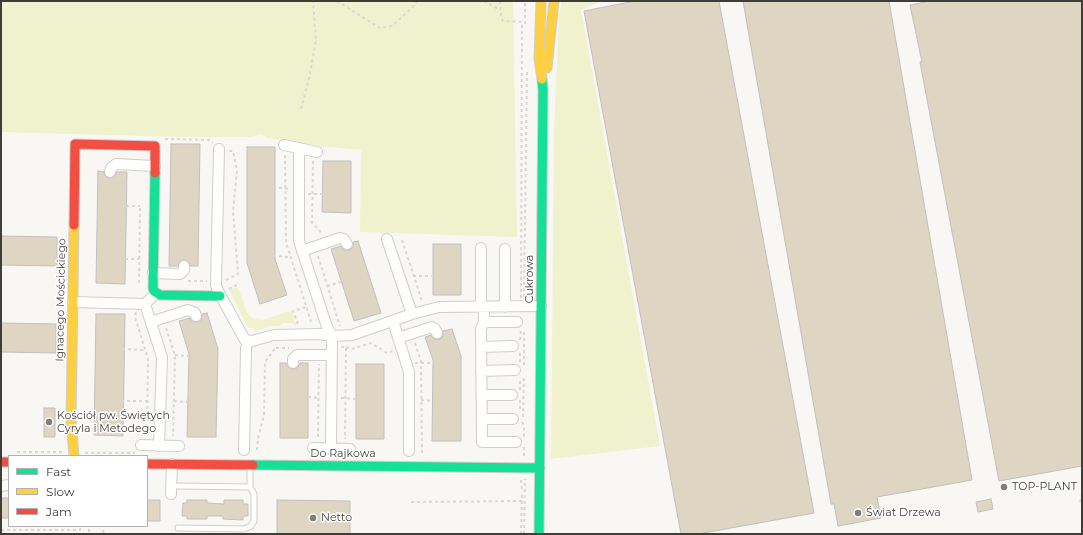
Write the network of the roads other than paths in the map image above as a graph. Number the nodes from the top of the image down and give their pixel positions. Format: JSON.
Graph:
{"nodes":[{"id":1,"x":541,"y":1,"type":"edge"},
{"id":2,"x":554,"y":1,"type":"edge"},
{"id":3,"x":543,"y":90,"type":"junction"},
{"id":4,"x":284,"y":146,"type":"dead end"},
{"id":5,"x":299,"y":148,"type":"junction"},
{"id":6,"x":219,"y":150,"type":"road end"},
{"id":7,"x":315,"y":152,"type":"road end"},
{"id":8,"x":155,"y":166,"type":"junction"},
{"id":9,"x":110,"y":172,"type":"dead end"},
{"id":10,"x":387,"y":239,"type":"dead end"},
{"id":11,"x":347,"y":244,"type":"dead end"},
{"id":12,"x":481,"y":248,"type":"dead end"},
{"id":13,"x":505,"y":249,"type":"dead end"},
{"id":14,"x":303,"y":254,"type":"junction"},
{"id":15,"x":184,"y":266,"type":"dead end"},
{"id":16,"x":153,"y":273,"type":"junction"},
{"id":17,"x":156,"y":293,"type":"junction"},
{"id":18,"x":220,"y":296,"type":"junction"},
{"id":19,"x":73,"y":302,"type":"junction"},
{"id":20,"x":142,"y":303,"type":"junction"},
{"id":21,"x":481,"y":306,"type":"junction"},
{"id":22,"x":542,"y":306,"type":"junction"},
{"id":23,"x":505,"y":307,"type":"junction"},
{"id":24,"x":412,"y":312,"type":"junction"},
{"id":25,"x":196,"y":316,"type":"dead end"},
{"id":26,"x":393,"y":321,"type":"junction"},
{"id":27,"x":151,"y":322,"type":"junction"},
{"id":28,"x":484,"y":322,"type":"junction"},
{"id":29,"x":520,"y":325,"type":"road end"},
{"id":30,"x":329,"y":332,"type":"junction"},
{"id":31,"x":437,"y":333,"type":"dead end"},
{"id":32,"x":398,"y":338,"type":"junction"},
{"id":33,"x":248,"y":341,"type":"junction"},
{"id":34,"x":518,"y":345,"type":"road end"},
{"id":35,"x":481,"y":347,"type":"junction"},
{"id":36,"x":332,"y":358,"type":"junction"},
{"id":37,"x":293,"y":363,"type":"dead end"},
{"id":38,"x":481,"y":370,"type":"junction"},
{"id":39,"x":518,"y":370,"type":"road end"},
{"id":40,"x":482,"y":395,"type":"junction"},
{"id":41,"x":512,"y":395,"type":"dead end"},
{"id":42,"x":482,"y":419,"type":"junction"},
{"id":43,"x":518,"y":422,"type":"road end"},
{"id":44,"x":521,"y":442,"type":"road end"},
{"id":45,"x":141,"y":445,"type":"road end"},
{"id":46,"x":159,"y":446,"type":"junction"},
{"id":47,"x":179,"y":446,"type":"dead end"},
{"id":48,"x":313,"y":448,"type":"dead end"},
{"id":49,"x":331,"y":448,"type":"junction"},
{"id":50,"x":350,"y":449,"type":"dead end"},
{"id":51,"x":244,"y":450,"type":"dead end"},
{"id":52,"x":409,"y":451,"type":"dead end"},
{"id":53,"x":74,"y":454,"type":"edge"},
{"id":54,"x":148,"y":464,"type":"edge"},
{"id":55,"x":172,"y":464,"type":"junction"},
{"id":56,"x":250,"y":465,"type":"junction"},
{"id":57,"x":540,"y":468,"type":"junction"},
{"id":58,"x":250,"y":487,"type":"junction"},
{"id":59,"x":174,"y":490,"type":"joint"},
{"id":60,"x":178,"y":528,"type":"dead end"},
{"id":61,"x":539,"y":534,"type":"edge"}],
"edges":[{"from":1,"to":3,"type":"street","name":"Cukrowa"},
{"from":2,"to":3,"type":"street","name":"Cukrowa"},
{"from":3,"to":22,"type":"street","name":"Cukrowa"},
{"from":4,"to":5,"type":"street"},
{"from":5,"to":7,"type":"street"},
{"from":5,"to":14,"type":"street"},
{"from":6,"to":18,"type":"street"},
{"from":8,"to":9,"type":"street"},
{"from":8,"to":16,"type":"street"},
{"from":8,"to":19,"type":"street","name":"Ignacego Mościckiego"},
{"from":10,"to":24,"type":"street"},
{"from":11,"to":14,"type":"street"},
{"from":12,"to":21,"type":"street"},
{"from":13,"to":23,"type":"street"},
{"from":14,"to":30,"type":"street"},
{"from":15,"to":16,"type":"street"},
{"from":16,"to":17,"type":"street"},
{"from":17,"to":18,"type":"street"},
{"from":17,"to":20,"type":"street"},
{"from":18,"to":33,"type":"street"},
{"from":19,"to":20,"type":"street"},
{"from":19,"to":53,"type":"street","name":"Ignacego Mościckiego"},
{"from":20,"to":27,"type":"street"},
{"from":21,"to":23,"type":"street"},
{"from":21,"to":24,"type":"street"},
{"from":21,"to":28,"type":"street"},
{"from":22,"to":23,"type":"street"},
{"from":22,"to":57,"type":"street","name":"Cukrowa"},
{"from":24,"to":26,"type":"street"},
{"from":25,"to":27,"type":"street"},
{"from":26,"to":30,"type":"street"},
{"from":26,"to":32,"type":"street"},
{"from":27,"to":46,"type":"street"},
{"from":28,"to":29,"type":"street"},
{"from":28,"to":35,"type":"street"},
{"from":30,"to":33,"type":"street"},
{"from":30,"to":36,"type":"street"},
{"from":31,"to":32,"type":"street"},
{"from":32,"to":52,"type":"street"},
{"from":33,"to":51,"type":"street"},
{"from":34,"to":35,"type":"street"},
{"from":35,"to":38,"type":"street"},
{"from":36,"to":37,"type":"street"},
{"from":36,"to":49,"type":"street"},
{"from":38,"to":39,"type":"street"},
{"from":38,"to":40,"type":"street"},
{"from":40,"to":41,"type":"street"},
{"from":40,"to":42,"type":"street"},
{"from":42,"to":43,"type":"street"},
{"from":42,"to":44,"type":"street"},
{"from":45,"to":46,"type":"street"},
{"from":46,"to":47,"type":"street"},
{"from":48,"to":49,"type":"street"},
{"from":49,"to":50,"type":"street"},
{"from":54,"to":55,"type":"street","name":"Do Rajkowa"},
{"from":55,"to":56,"type":"street","name":"Do Rajkowa"},
{"from":55,"to":59,"type":"street"},
{"from":56,"to":57,"type":"street","name":"Do Rajkowa"},
{"from":56,"to":58,"type":"lane"},
{"from":57,"to":61,"type":"street","name":"Cukrowa"},
{"from":58,"to":59,"type":"lane"},
{"from":58,"to":60,"type":"lane"}]}
